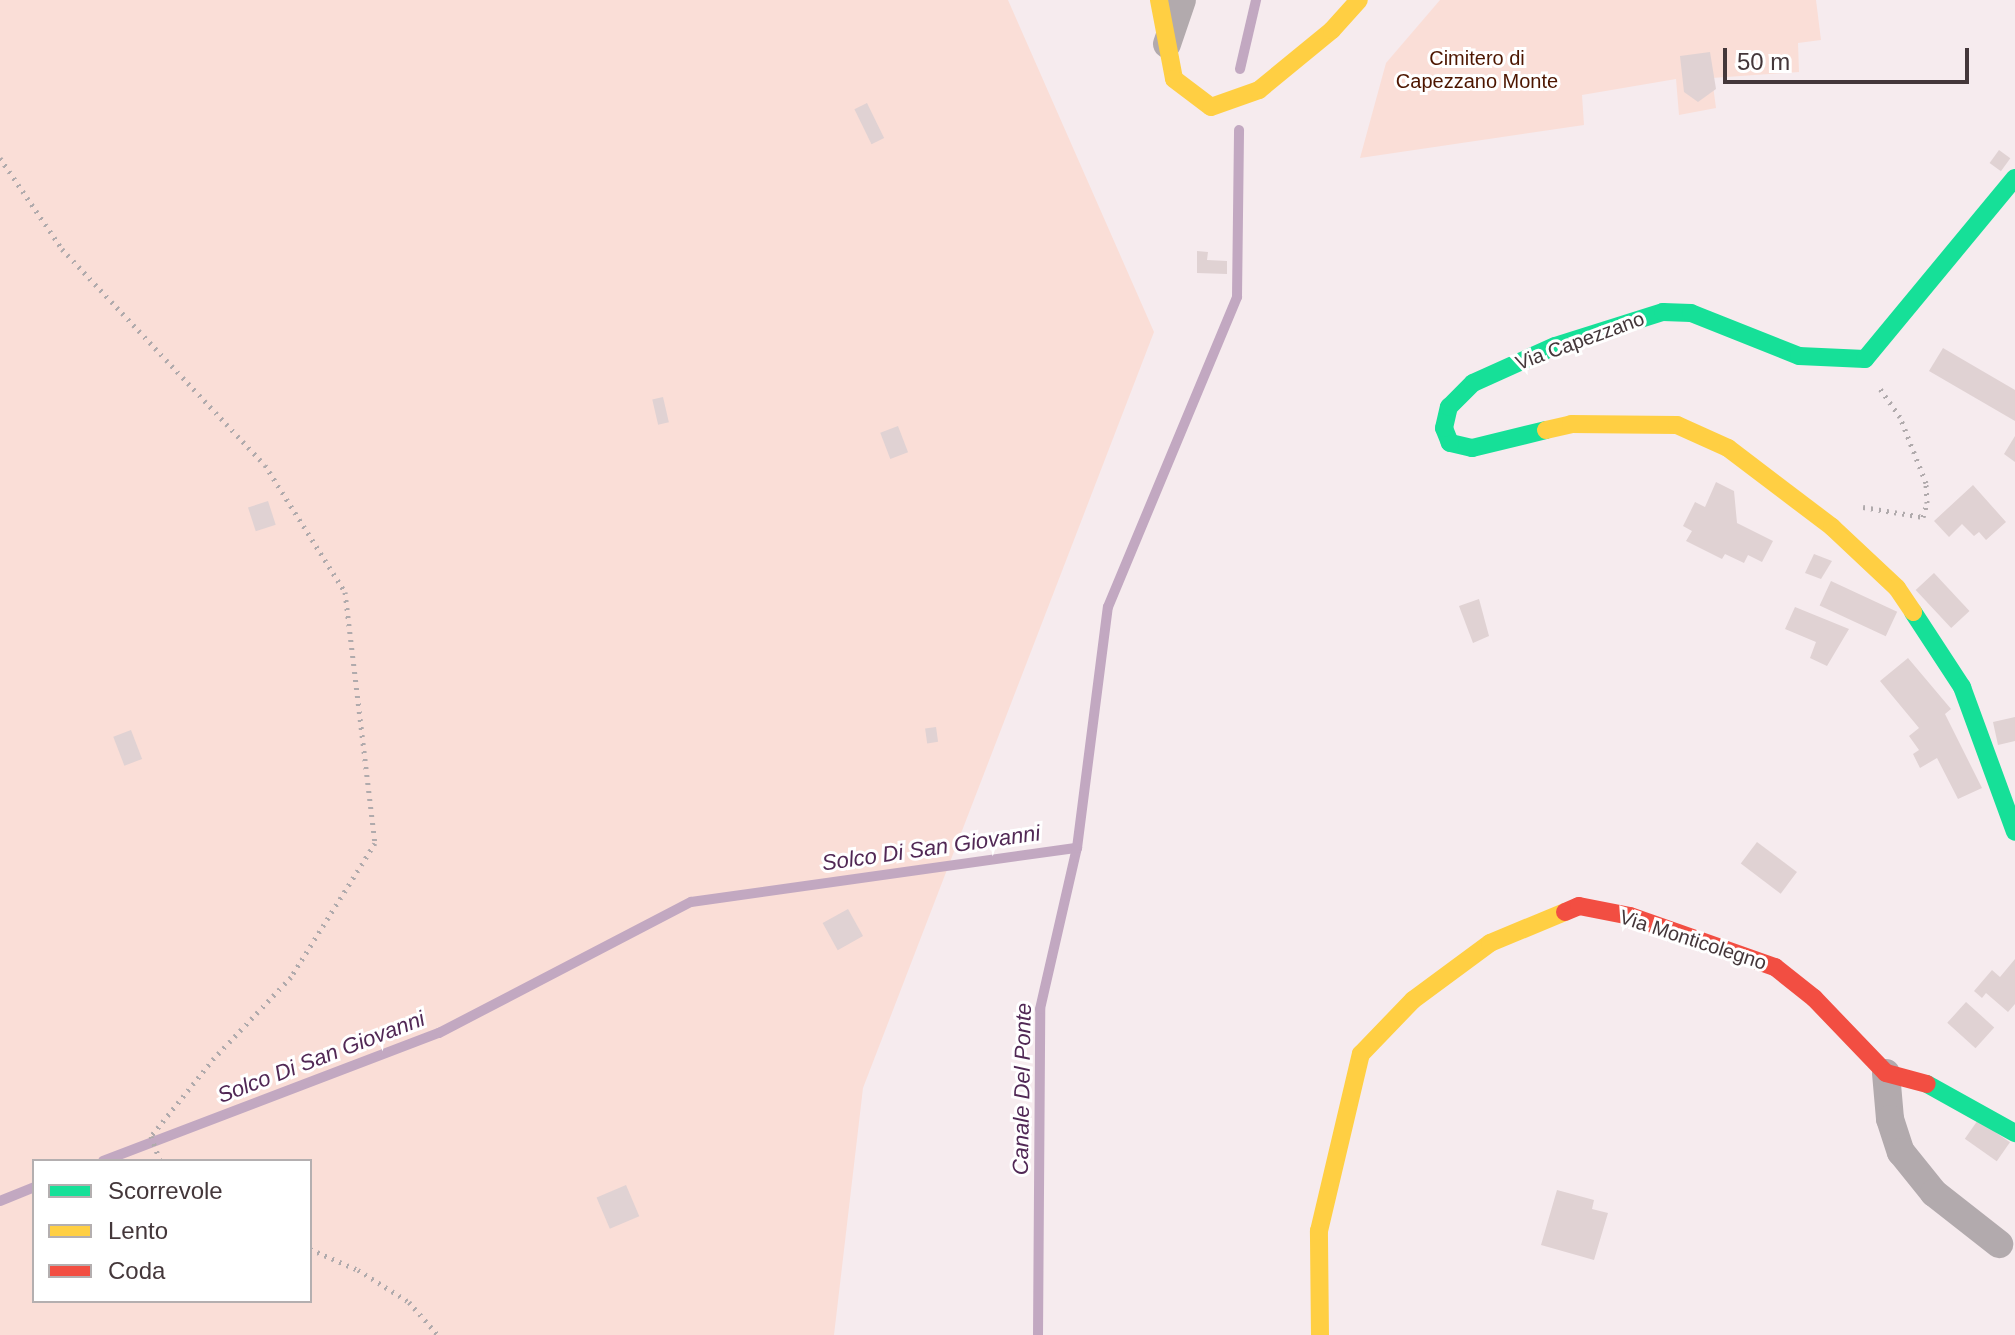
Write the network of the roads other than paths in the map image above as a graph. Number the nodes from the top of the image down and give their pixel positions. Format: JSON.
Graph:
{"nodes":[{"id":1,"x":1159,"y":0,"type":"edge"},
{"id":2,"x":1182,"y":0,"type":"edge"},
{"id":3,"x":1359,"y":0,"type":"edge"},
{"id":4,"x":1167,"y":44,"type":"junction"},
{"id":5,"x":2015,"y":178,"type":"edge"},
{"id":6,"x":2015,"y":832,"type":"edge"},
{"id":7,"x":1886,"y":1073,"type":"junction"},
{"id":8,"x":2015,"y":1133,"type":"edge"},
{"id":9,"x":1999,"y":1244,"type":"dead end"},
{"id":10,"x":1320,"y":1335,"type":"edge"}],
"edges":[{"from":1,"to":4,"type":"street"},
{"from":2,"to":4,"type":"street"},
{"from":3,"to":4,"type":"street"},
{"from":5,"to":6,"type":"street","name":"Via Capezzano"},
{"from":7,"to":8,"type":"street"},
{"from":7,"to":9,"type":"street"},
{"from":7,"to":10,"type":"street","name":"Via Monticolegno"}]}
